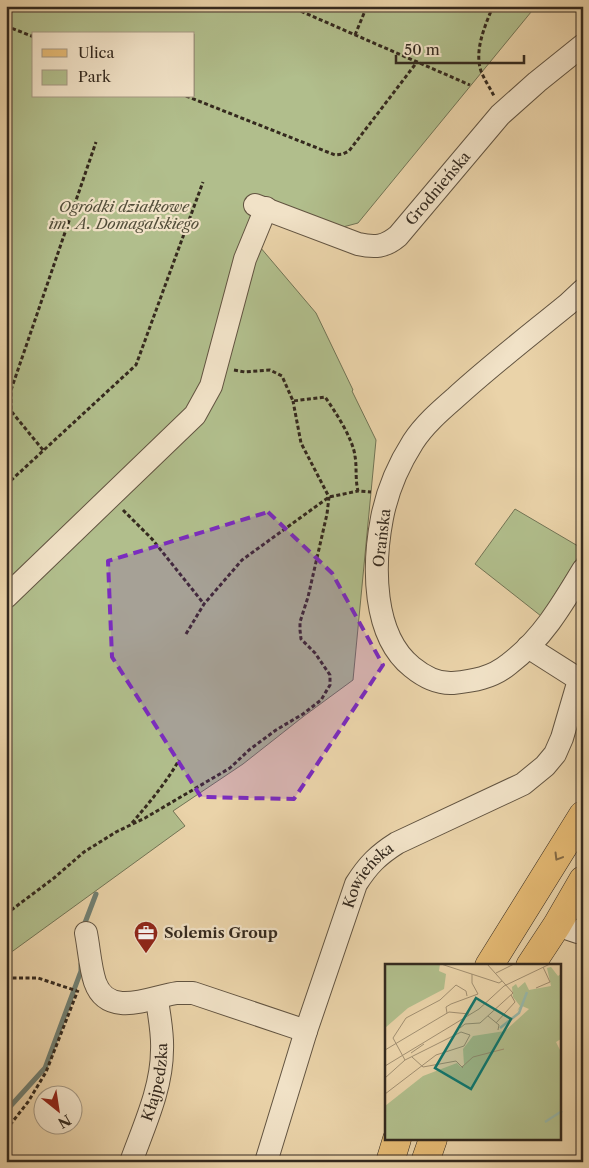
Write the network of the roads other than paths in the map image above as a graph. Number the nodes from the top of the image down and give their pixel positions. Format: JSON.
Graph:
{"nodes":[{"id":1,"x":583,"y":45,"type":"edge"},
{"id":2,"x":583,"y":290,"type":"edge"},
{"id":3,"x":583,"y":570,"type":"edge"},
{"id":4,"x":6,"y":597,"type":"edge"},
{"id":5,"x":528,"y":647,"type":"junction"},
{"id":6,"x":581,"y":681,"type":"edge"},
{"id":7,"x":580,"y":817,"type":"edge"},
{"id":8,"x":583,"y":880,"type":"edge"},
{"id":9,"x":570,"y":928,"type":"edge"},
{"id":10,"x":86,"y":932,"type":"dead end"},
{"id":11,"x":491,"y":964,"type":"edge"},
{"id":12,"x":532,"y":964,"type":"edge"},
{"id":13,"x":157,"y":1000,"type":"junction"},
{"id":14,"x":306,"y":1031,"type":"junction"},
{"id":15,"x":397,"y":1140,"type":"edge"},
{"id":16,"x":433,"y":1140,"type":"edge"},
{"id":17,"x":131,"y":1162,"type":"edge"},
{"id":18,"x":266,"y":1162,"type":"edge"},
{"id":19,"x":390,"y":1162,"type":"edge"},
{"id":20,"x":425,"y":1162,"type":"edge"}],
"edges":[{"from":1,"to":4,"type":"street","name":"Grodnieńska"},
{"from":2,"to":5,"type":"street","name":"Orańska"},
{"from":3,"to":5,"type":"street","name":"Orańska"},
{"from":5,"to":6,"type":"street","name":"Kowieńska"},
{"from":6,"to":14,"type":"street","name":"Kowieńska"},
{"from":7,"to":11,"type":"main road","one_way":true},
{"from":8,"to":9,"type":"main road"},
{"from":9,"to":12,"type":"main road"},
{"from":10,"to":13,"type":"street"},
{"from":13,"to":14,"type":"street"},
{"from":13,"to":17,"type":"street","name":"Kłajpedzka"},
{"from":14,"to":18,"type":"street","name":"Kowieńska"},
{"from":15,"to":19,"type":"main road"},
{"from":16,"to":20,"type":"main road"}]}
